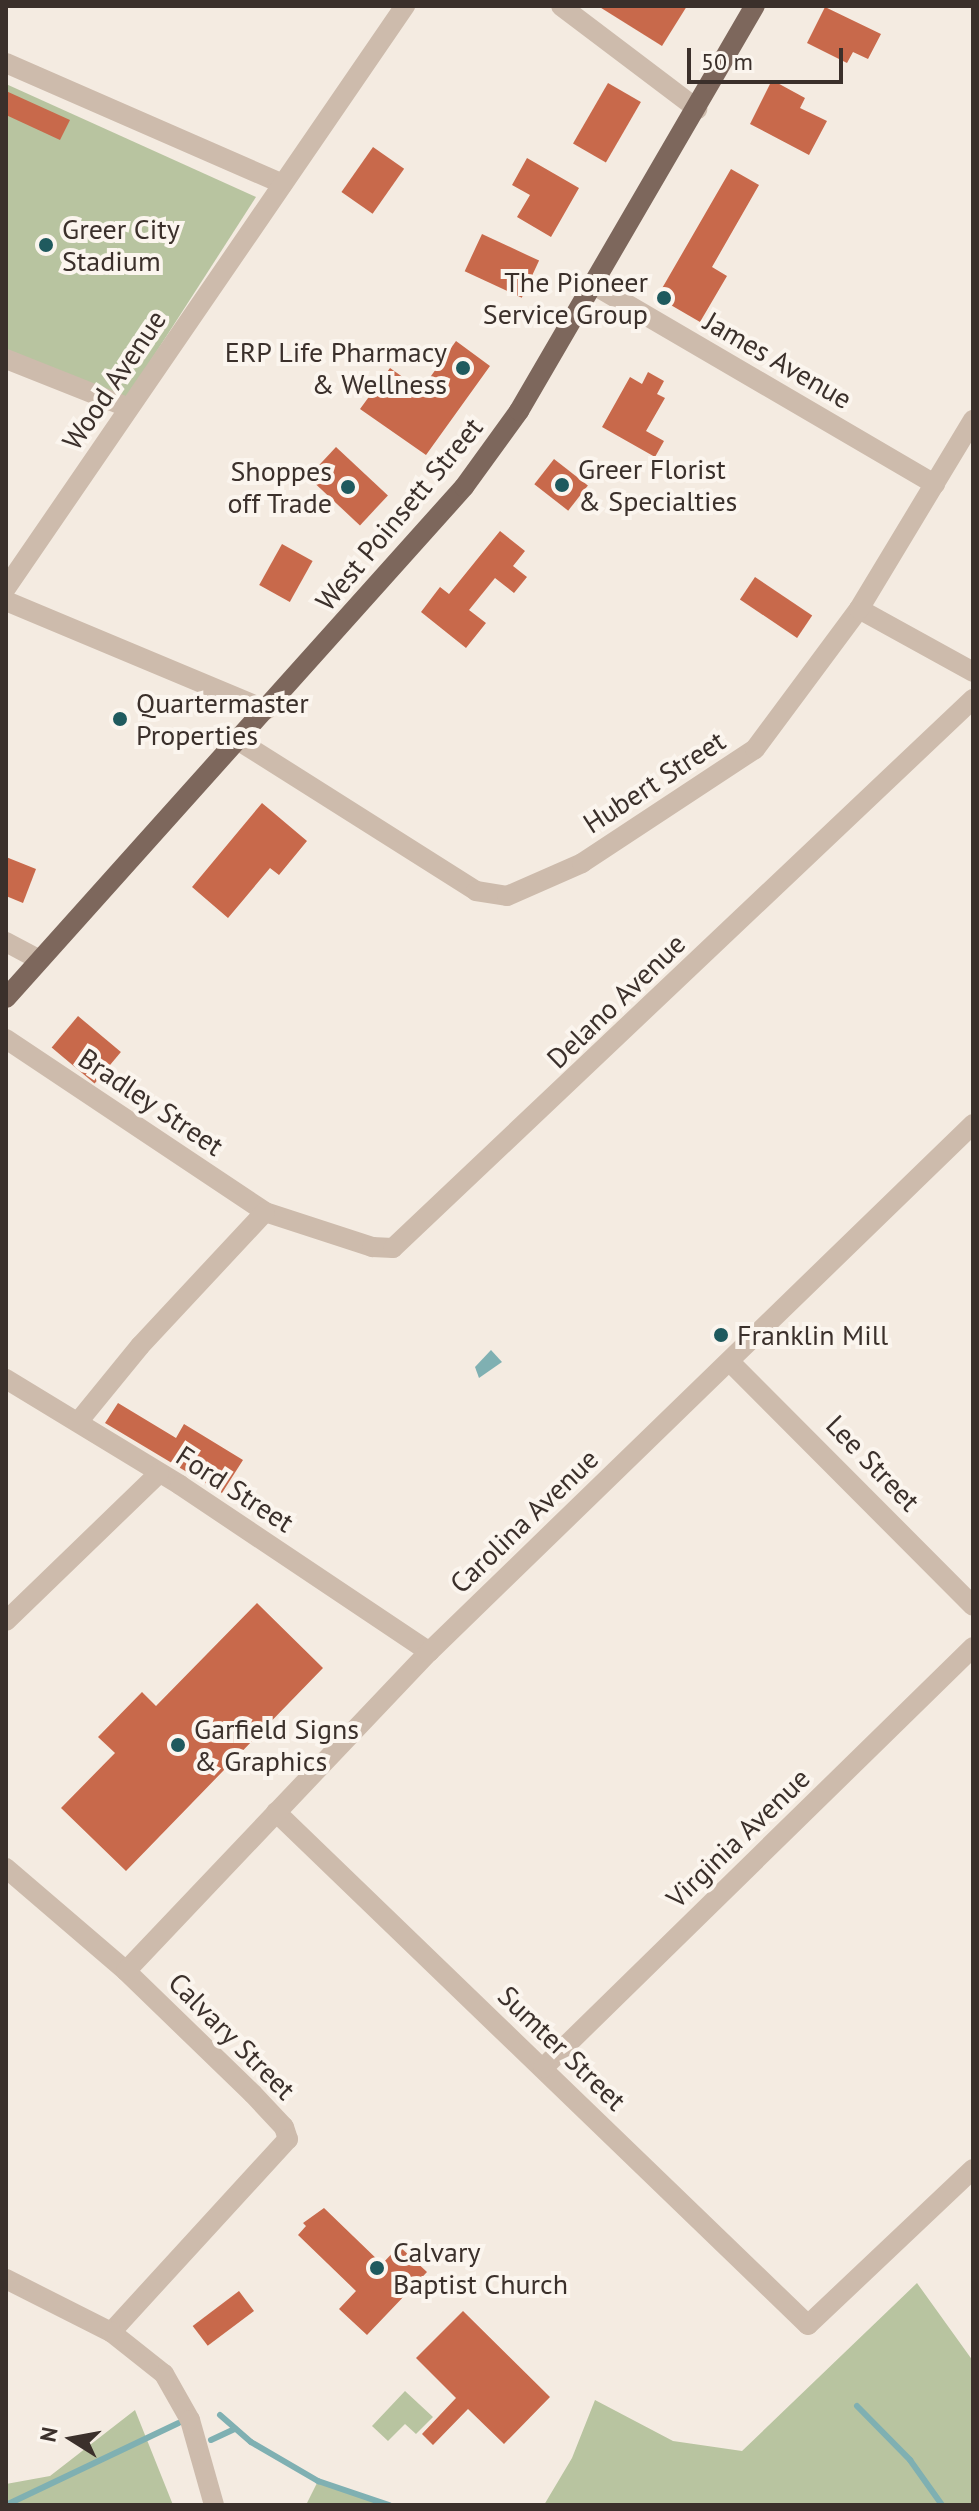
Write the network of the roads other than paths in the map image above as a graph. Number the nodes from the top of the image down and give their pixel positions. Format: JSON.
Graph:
{"nodes":[{"id":1,"x":405,"y":6,"type":"edge"},
{"id":2,"x":561,"y":6,"type":"edge"},
{"id":3,"x":755,"y":6,"type":"edge"},
{"id":4,"x":6,"y":63,"type":"edge"},
{"id":5,"x":697,"y":109,"type":"junction"},
{"id":6,"x":283,"y":184,"type":"junction"},
{"id":7,"x":594,"y":285,"type":"junction"},
{"id":8,"x":6,"y":359,"type":"edge"},
{"id":9,"x":129,"y":408,"type":"junction"},
{"id":10,"x":973,"y":420,"type":"edge"},
{"id":11,"x":935,"y":484,"type":"junction"},
{"id":12,"x":6,"y":588,"type":"edge"},
{"id":13,"x":6,"y":601,"type":"edge"},
{"id":14,"x":859,"y":609,"type":"junction"},
{"id":15,"x":973,"y":672,"type":"edge"},
{"id":16,"x":973,"y":699,"type":"edge"},
{"id":17,"x":266,"y":710,"type":"junction"},
{"id":18,"x":239,"y":741,"type":"junction"},
{"id":19,"x":6,"y":942,"type":"edge"},
{"id":20,"x":40,"y":960,"type":"junction"},
{"id":21,"x":6,"y":998,"type":"edge"},
{"id":22,"x":6,"y":1039,"type":"edge"},
{"id":23,"x":973,"y":1124,"type":"edge"},
{"id":24,"x":265,"y":1212,"type":"junction"},
{"id":25,"x":730,"y":1362,"type":"junction"},
{"id":26,"x":6,"y":1379,"type":"edge"},
{"id":27,"x":78,"y":1422,"type":"junction"},
{"id":28,"x":159,"y":1473,"type":"junction"},
{"id":29,"x":973,"y":1606,"type":"edge"},
{"id":30,"x":6,"y":1621,"type":"edge"},
{"id":31,"x":973,"y":1647,"type":"edge"},
{"id":32,"x":429,"y":1652,"type":"junction"},
{"id":33,"x":276,"y":1812,"type":"junction"},
{"id":34,"x":6,"y":1868,"type":"edge"},
{"id":35,"x":126,"y":1971,"type":"junction"},
{"id":36,"x":543,"y":2068,"type":"junction"},
{"id":37,"x":973,"y":2169,"type":"edge"},
{"id":38,"x":6,"y":2279,"type":"edge"},
{"id":39,"x":111,"y":2332,"type":"junction"},
{"id":40,"x":214,"y":2505,"type":"edge"}],
"edges":[{"from":1,"to":6,"type":"street","name":"Wood Avenue"},
{"from":2,"to":5,"type":"street"},
{"from":3,"to":5,"type":"main road","name":"West Poinsett Street"},
{"from":4,"to":6,"type":"street"},
{"from":5,"to":7,"type":"main road","name":"West Poinsett Street"},
{"from":6,"to":9,"type":"street","name":"Wood Avenue"},
{"from":7,"to":11,"type":"street","name":"James Avenue"},
{"from":7,"to":17,"type":"main road","name":"West Poinsett Street"},
{"from":8,"to":9,"type":"street"},
{"from":9,"to":12,"type":"street","name":"Wood Avenue"},
{"from":10,"to":11,"type":"street","name":"Hubert Street"},
{"from":11,"to":14,"type":"street","name":"Hubert Street"},
{"from":13,"to":17,"type":"street"},
{"from":14,"to":15,"type":"street"},
{"from":14,"to":18,"type":"street","name":"Hubert Street"},
{"from":16,"to":24,"type":"street","name":"Delano Avenue"},
{"from":17,"to":18,"type":"main road","name":"West Poinsett Street"},
{"from":18,"to":20,"type":"main road","name":"West Poinsett Street"},
{"from":19,"to":20,"type":"street"},
{"from":20,"to":21,"type":"main road","name":"West Poinsett Street"},
{"from":22,"to":24,"type":"street","name":"Bradley Street"},
{"from":23,"to":25,"type":"street","name":"Carolina Avenue"},
{"from":24,"to":27,"type":"street"},
{"from":25,"to":29,"type":"street","name":"Lee Street"},
{"from":25,"to":32,"type":"street","name":"Carolina Avenue"},
{"from":26,"to":27,"type":"street","name":"Ford Street"},
{"from":27,"to":28,"type":"street","name":"Ford Street"},
{"from":28,"to":30,"type":"street"},
{"from":28,"to":32,"type":"street","name":"Ford Street"},
{"from":31,"to":36,"type":"street","name":"Virginia Avenue"},
{"from":32,"to":33,"type":"street","name":"Carolina Avenue"},
{"from":33,"to":35,"type":"street","name":"Carolina Avenue"},
{"from":33,"to":36,"type":"street","name":"Sumter Street"},
{"from":34,"to":35,"type":"street","name":"Calvary Street"},
{"from":35,"to":39,"type":"street","name":"Calvary Street"},
{"from":36,"to":37,"type":"street","name":"Sumter Street"},
{"from":38,"to":39,"type":"street"},
{"from":39,"to":40,"type":"street"}]}
